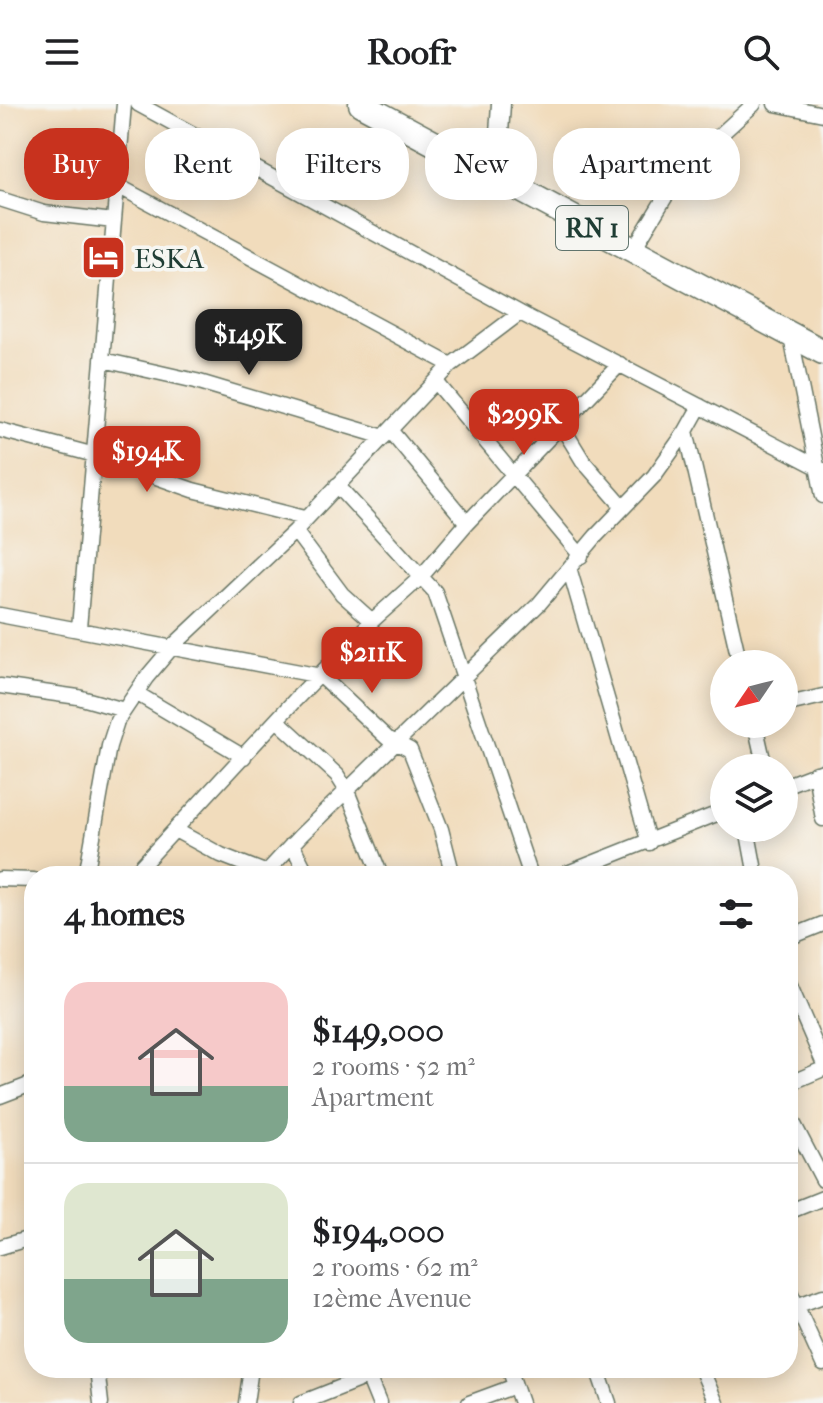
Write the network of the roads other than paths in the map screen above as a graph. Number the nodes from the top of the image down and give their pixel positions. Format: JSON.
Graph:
{"nodes":[{"id":1,"x":124,"y":104,"type":"edge"},
{"id":2,"x":138,"y":104,"type":"edge"},
{"id":3,"x":361,"y":104,"type":"edge"},
{"id":4,"x":501,"y":104,"type":"edge"},
{"id":5,"x":754,"y":104,"type":"edge"},
{"id":6,"x":775,"y":104,"type":"edge"},
{"id":7,"x":823,"y":114,"type":"edge"},
{"id":8,"x":122,"y":128,"type":"edge"},
{"id":9,"x":499,"y":128,"type":"edge"},
{"id":10,"x":425,"y":139,"type":"edge"},
{"id":11,"x":129,"y":192,"type":"edge"},
{"id":12,"x":0,"y":199,"type":"edge"},
{"id":13,"x":537,"y":199,"type":"edge"},
{"id":14,"x":116,"y":200,"type":"edge"},
{"id":15,"x":114,"y":221,"type":"junction"},
{"id":16,"x":633,"y":250,"type":"junction"},
{"id":17,"x":520,"y":313,"type":"junction"},
{"id":18,"x":790,"y":332,"type":"junction"},
{"id":19,"x":823,"y":352,"type":"edge"},
{"id":20,"x":103,"y":360,"type":"junction"},
{"id":21,"x":620,"y":364,"type":"junction"},
{"id":22,"x":451,"y":365,"type":"junction"},
{"id":23,"x":437,"y":383,"type":"junction"},
{"id":24,"x":700,"y":406,"type":"junction"},
{"id":25,"x":561,"y":425,"type":"junction"},
{"id":26,"x":0,"y":430,"type":"edge"},
{"id":27,"x":686,"y":431,"type":"junction"},
{"id":28,"x":387,"y":434,"type":"junction"},
{"id":29,"x":91,"y":454,"type":"junction"},
{"id":30,"x":819,"y":468,"type":"edge"},
{"id":31,"x":514,"y":474,"type":"junction"},
{"id":32,"x":337,"y":485,"type":"junction"},
{"id":33,"x":823,"y":496,"type":"edge"},
{"id":34,"x":623,"y":507,"type":"junction"},
{"id":35,"x":305,"y":518,"type":"junction"},
{"id":36,"x":467,"y":523,"type":"junction"},
{"id":37,"x":295,"y":531,"type":"junction"},
{"id":38,"x":581,"y":556,"type":"junction"},
{"id":39,"x":570,"y":571,"type":"junction"},
{"id":40,"x":420,"y":578,"type":"junction"},
{"id":41,"x":0,"y":615,"type":"edge"},
{"id":42,"x":372,"y":621,"type":"junction"},
{"id":43,"x":79,"y":628,"type":"junction"},
{"id":44,"x":174,"y":645,"type":"junction"},
{"id":45,"x":737,"y":650,"type":"edge"},
{"id":46,"x":321,"y":676,"type":"junction"},
{"id":47,"x":463,"y":677,"type":"junction"},
{"id":48,"x":0,"y":686,"type":"edge"},
{"id":49,"x":136,"y":693,"type":"junction"},
{"id":50,"x":823,"y":696,"type":"edge"},
{"id":51,"x":798,"y":702,"type":"edge"},
{"id":52,"x":124,"y":710,"type":"junction"},
{"id":53,"x":277,"y":720,"type":"junction"},
{"id":54,"x":399,"y":744,"type":"junction"},
{"id":55,"x":244,"y":757,"type":"junction"},
{"id":56,"x":819,"y":772,"type":"edge"},
{"id":57,"x":798,"y":780,"type":"edge"},
{"id":58,"x":347,"y":791,"type":"junction"},
{"id":59,"x":710,"y":817,"type":"edge"},
{"id":60,"x":823,"y":819,"type":"edge"},
{"id":61,"x":175,"y":830,"type":"junction"},
{"id":62,"x":750,"y":842,"type":"edge"},
{"id":63,"x":649,"y":843,"type":"junction"},
{"id":64,"x":292,"y":844,"type":"junction"},
{"id":65,"x":88,"y":866,"type":"edge"},
{"id":66,"x":141,"y":866,"type":"edge"},
{"id":67,"x":246,"y":866,"type":"edge"},
{"id":68,"x":272,"y":866,"type":"edge"},
{"id":69,"x":303,"y":866,"type":"edge"},
{"id":70,"x":377,"y":866,"type":"edge"},
{"id":71,"x":450,"y":866,"type":"edge"},
{"id":72,"x":528,"y":866,"type":"edge"},
{"id":73,"x":587,"y":866,"type":"edge"},
{"id":74,"x":754,"y":866,"type":"edge"},
{"id":75,"x":0,"y":879,"type":"edge"},
{"id":76,"x":24,"y":880,"type":"edge"},
{"id":77,"x":823,"y":924,"type":"edge"},
{"id":78,"x":798,"y":934,"type":"edge"},
{"id":79,"x":798,"y":1004,"type":"edge"},
{"id":80,"x":823,"y":1062,"type":"edge"},
{"id":81,"x":823,"y":1069,"type":"edge"},
{"id":82,"x":798,"y":1080,"type":"edge"},
{"id":83,"x":24,"y":1087,"type":"edge"},
{"id":84,"x":0,"y":1096,"type":"edge"},
{"id":85,"x":798,"y":1132,"type":"edge"},
{"id":86,"x":823,"y":1180,"type":"edge"},
{"id":87,"x":823,"y":1198,"type":"edge"},
{"id":88,"x":798,"y":1208,"type":"edge"},
{"id":89,"x":24,"y":1240,"type":"edge"},
{"id":90,"x":0,"y":1247,"type":"edge"},
{"id":91,"x":823,"y":1296,"type":"edge"},
{"id":92,"x":798,"y":1305,"type":"edge"},
{"id":93,"x":798,"y":1310,"type":"edge"},
{"id":94,"x":823,"y":1364,"type":"edge"},
{"id":95,"x":98,"y":1378,"type":"edge"},
{"id":96,"x":250,"y":1378,"type":"edge"},
{"id":97,"x":363,"y":1378,"type":"edge"},
{"id":98,"x":369,"y":1378,"type":"edge"},
{"id":99,"x":512,"y":1378,"type":"edge"},
{"id":100,"x":600,"y":1378,"type":"edge"},
{"id":101,"x":705,"y":1378,"type":"edge"},
{"id":102,"x":515,"y":1386,"type":"junction"},
{"id":103,"x":101,"y":1403,"type":"edge"},
{"id":104,"x":246,"y":1403,"type":"edge"},
{"id":105,"x":301,"y":1403,"type":"edge"},
{"id":106,"x":379,"y":1403,"type":"edge"},
{"id":107,"x":469,"y":1403,"type":"edge"},
{"id":108,"x":521,"y":1403,"type":"edge"},
{"id":109,"x":609,"y":1403,"type":"edge"},
{"id":110,"x":716,"y":1403,"type":"edge"}],
"edges":[{"from":1,"to":8,"type":"street"},
{"from":2,"to":17,"type":"street"},
{"from":3,"to":10,"type":"highway","number":"RN 1"},
{"from":4,"to":9,"type":"street"},
{"from":5,"to":16,"type":"street"},
{"from":6,"to":7,"type":"street"},
{"from":11,"to":22,"type":"street"},
{"from":12,"to":15,"type":"street"},
{"from":13,"to":16,"type":"highway","number":"RN 1"},
{"from":14,"to":15,"type":"street"},
{"from":15,"to":20,"type":"street"},
{"from":16,"to":18,"type":"highway","number":"RN 1"},
{"from":17,"to":21,"type":"street"},
{"from":17,"to":22,"type":"street"},
{"from":18,"to":19,"type":"highway","number":"RN 1"},
{"from":18,"to":30,"type":"street"},
{"from":20,"to":28,"type":"street"},
{"from":20,"to":29,"type":"street"},
{"from":21,"to":24,"type":"street"},
{"from":21,"to":25,"type":"street"},
{"from":22,"to":23,"type":"street"},
{"from":23,"to":28,"type":"street"},
{"from":23,"to":31,"type":"street"},
{"from":24,"to":27,"type":"street"},
{"from":24,"to":30,"type":"street"},
{"from":25,"to":31,"type":"street"},
{"from":25,"to":34,"type":"street"},
{"from":26,"to":29,"type":"street"},
{"from":27,"to":34,"type":"street"},
{"from":27,"to":45,"type":"street"},
{"from":28,"to":32,"type":"street"},
{"from":28,"to":36,"type":"street"},
{"from":29,"to":35,"type":"street"},
{"from":29,"to":43,"type":"street"},
{"from":30,"to":33,"type":"street"},
{"from":31,"to":36,"type":"street"},
{"from":31,"to":38,"type":"street"},
{"from":32,"to":35,"type":"street"},
{"from":32,"to":40,"type":"street"},
{"from":34,"to":38,"type":"street"},
{"from":35,"to":37,"type":"street"},
{"from":36,"to":40,"type":"street"},
{"from":37,"to":42,"type":"street"},
{"from":37,"to":44,"type":"street"},
{"from":38,"to":39,"type":"street"},
{"from":39,"to":47,"type":"street"},
{"from":39,"to":63,"type":"street"},
{"from":40,"to":42,"type":"street"},
{"from":40,"to":47,"type":"street"},
{"from":41,"to":43,"type":"street"},
{"from":42,"to":46,"type":"street"},
{"from":43,"to":44,"type":"street"},
{"from":44,"to":46,"type":"street"},
{"from":44,"to":49,"type":"street"},
{"from":46,"to":53,"type":"street"},
{"from":46,"to":54,"type":"street"},
{"from":47,"to":54,"type":"street"},
{"from":47,"to":72,"type":"street"},
{"from":48,"to":52,"type":"street"},
{"from":49,"to":52,"type":"street"},
{"from":49,"to":55,"type":"street"},
{"from":50,"to":51,"type":"street"},
{"from":52,"to":65,"type":"street"},
{"from":53,"to":55,"type":"street"},
{"from":53,"to":58,"type":"street"},
{"from":54,"to":58,"type":"street"},
{"from":54,"to":71,"type":"street"},
{"from":55,"to":61,"type":"street"},
{"from":56,"to":57,"type":"street"},
{"from":56,"to":60,"type":"street"},
{"from":58,"to":64,"type":"street"},
{"from":58,"to":70,"type":"street"},
{"from":59,"to":63,"type":"street"},
{"from":61,"to":66,"type":"street"},
{"from":61,"to":67,"type":"street"},
{"from":62,"to":74,"type":"street"},
{"from":63,"to":73,"type":"street"},
{"from":64,"to":68,"type":"street"},
{"from":64,"to":69,"type":"street"},
{"from":75,"to":76,"type":"street"},
{"from":77,"to":78,"type":"street"},
{"from":79,"to":80,"type":"street"},
{"from":81,"to":82,"type":"street"},
{"from":83,"to":84,"type":"street"},
{"from":85,"to":86,"type":"street"},
{"from":87,"to":88,"type":"street"},
{"from":89,"to":90,"type":"street"},
{"from":91,"to":92,"type":"street"},
{"from":93,"to":94,"type":"street"},
{"from":95,"to":103,"type":"street"},
{"from":96,"to":104,"type":"street"},
{"from":97,"to":105,"type":"street"},
{"from":98,"to":106,"type":"street"},
{"from":99,"to":102,"type":"street"},
{"from":100,"to":109,"type":"street"},
{"from":101,"to":110,"type":"street"},
{"from":102,"to":107,"type":"street"},
{"from":102,"to":108,"type":"street"}]}
